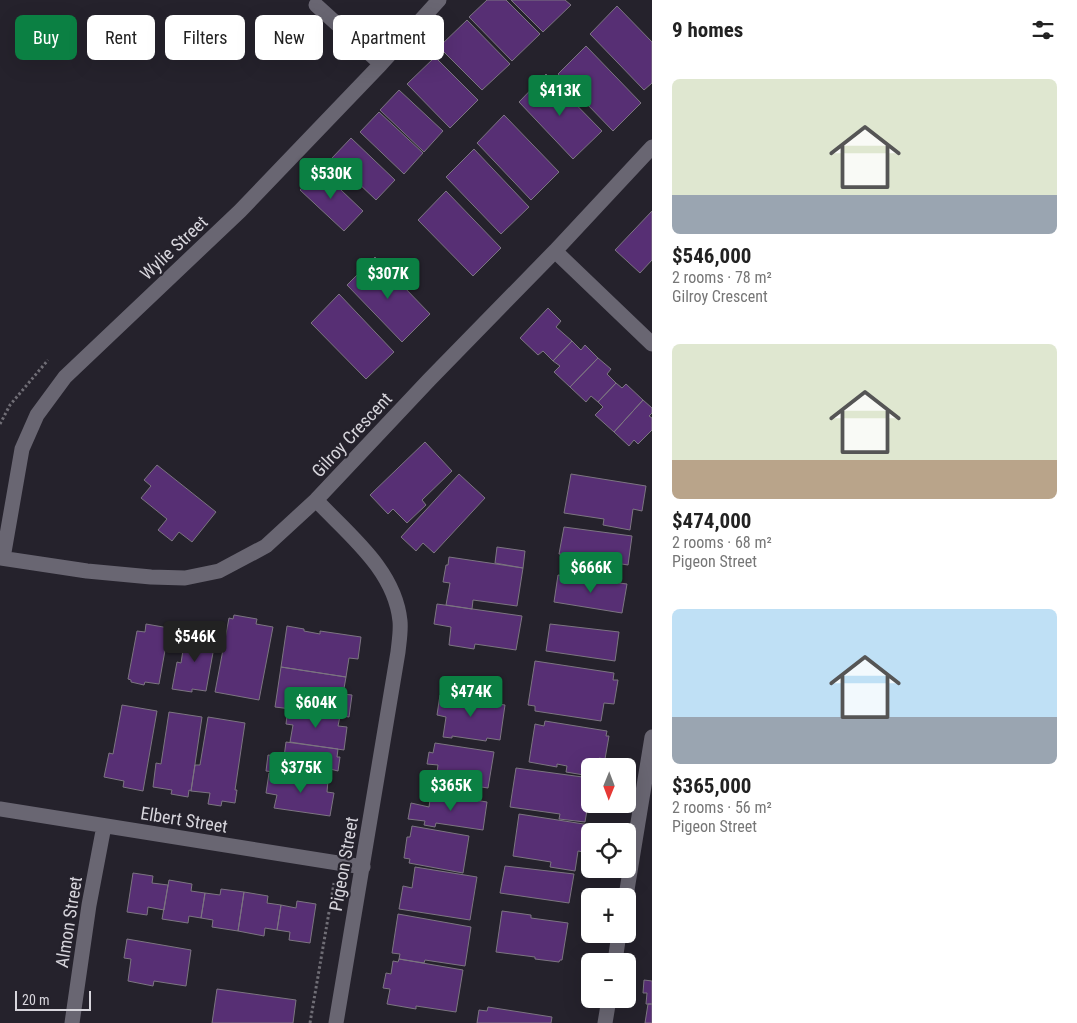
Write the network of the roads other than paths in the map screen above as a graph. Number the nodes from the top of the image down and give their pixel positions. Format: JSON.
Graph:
{"nodes":[{"id":1,"x":440,"y":0,"type":"edge"},
{"id":2,"x":316,"y":5,"type":"dead end"},
{"id":3,"x":381,"y":64,"type":"junction"},
{"id":4,"x":652,"y":147,"type":"edge"},
{"id":5,"x":555,"y":251,"type":"junction"},
{"id":6,"x":652,"y":344,"type":"edge"},
{"id":7,"x":316,"y":500,"type":"junction"},
{"id":8,"x":2,"y":558,"type":"edge"},
{"id":9,"x":652,"y":738,"type":"edge"},
{"id":10,"x":0,"y":809,"type":"edge"},
{"id":11,"x":104,"y":826,"type":"junction"},
{"id":12,"x":363,"y":867,"type":"junction"},
{"id":13,"x":627,"y":888,"type":"edge"},
{"id":14,"x":608,"y":1008,"type":"edge"},
{"id":15,"x":72,"y":1023,"type":"edge"},
{"id":16,"x":336,"y":1023,"type":"edge"},
{"id":17,"x":605,"y":1023,"type":"edge"}],
"edges":[{"from":1,"to":3,"type":"street","name":"Wylie Street"},
{"from":2,"to":3,"type":"street"},
{"from":3,"to":8,"type":"street","name":"Wylie Street"},
{"from":4,"to":5,"type":"street","name":"Gilroy Crescent"},
{"from":5,"to":6,"type":"street"},
{"from":5,"to":7,"type":"street","name":"Gilroy Crescent"},
{"from":7,"to":8,"type":"street","name":"Gilroy Crescent"},
{"from":7,"to":12,"type":"street","name":"Pigeon Street"},
{"from":9,"to":13,"type":"street"},
{"from":10,"to":11,"type":"street","name":"Elbert Street"},
{"from":11,"to":12,"type":"street","name":"Elbert Street"},
{"from":11,"to":15,"type":"street","name":"Almon Street"},
{"from":12,"to":16,"type":"street","name":"Pigeon Street"},
{"from":14,"to":17,"type":"street"}]}
